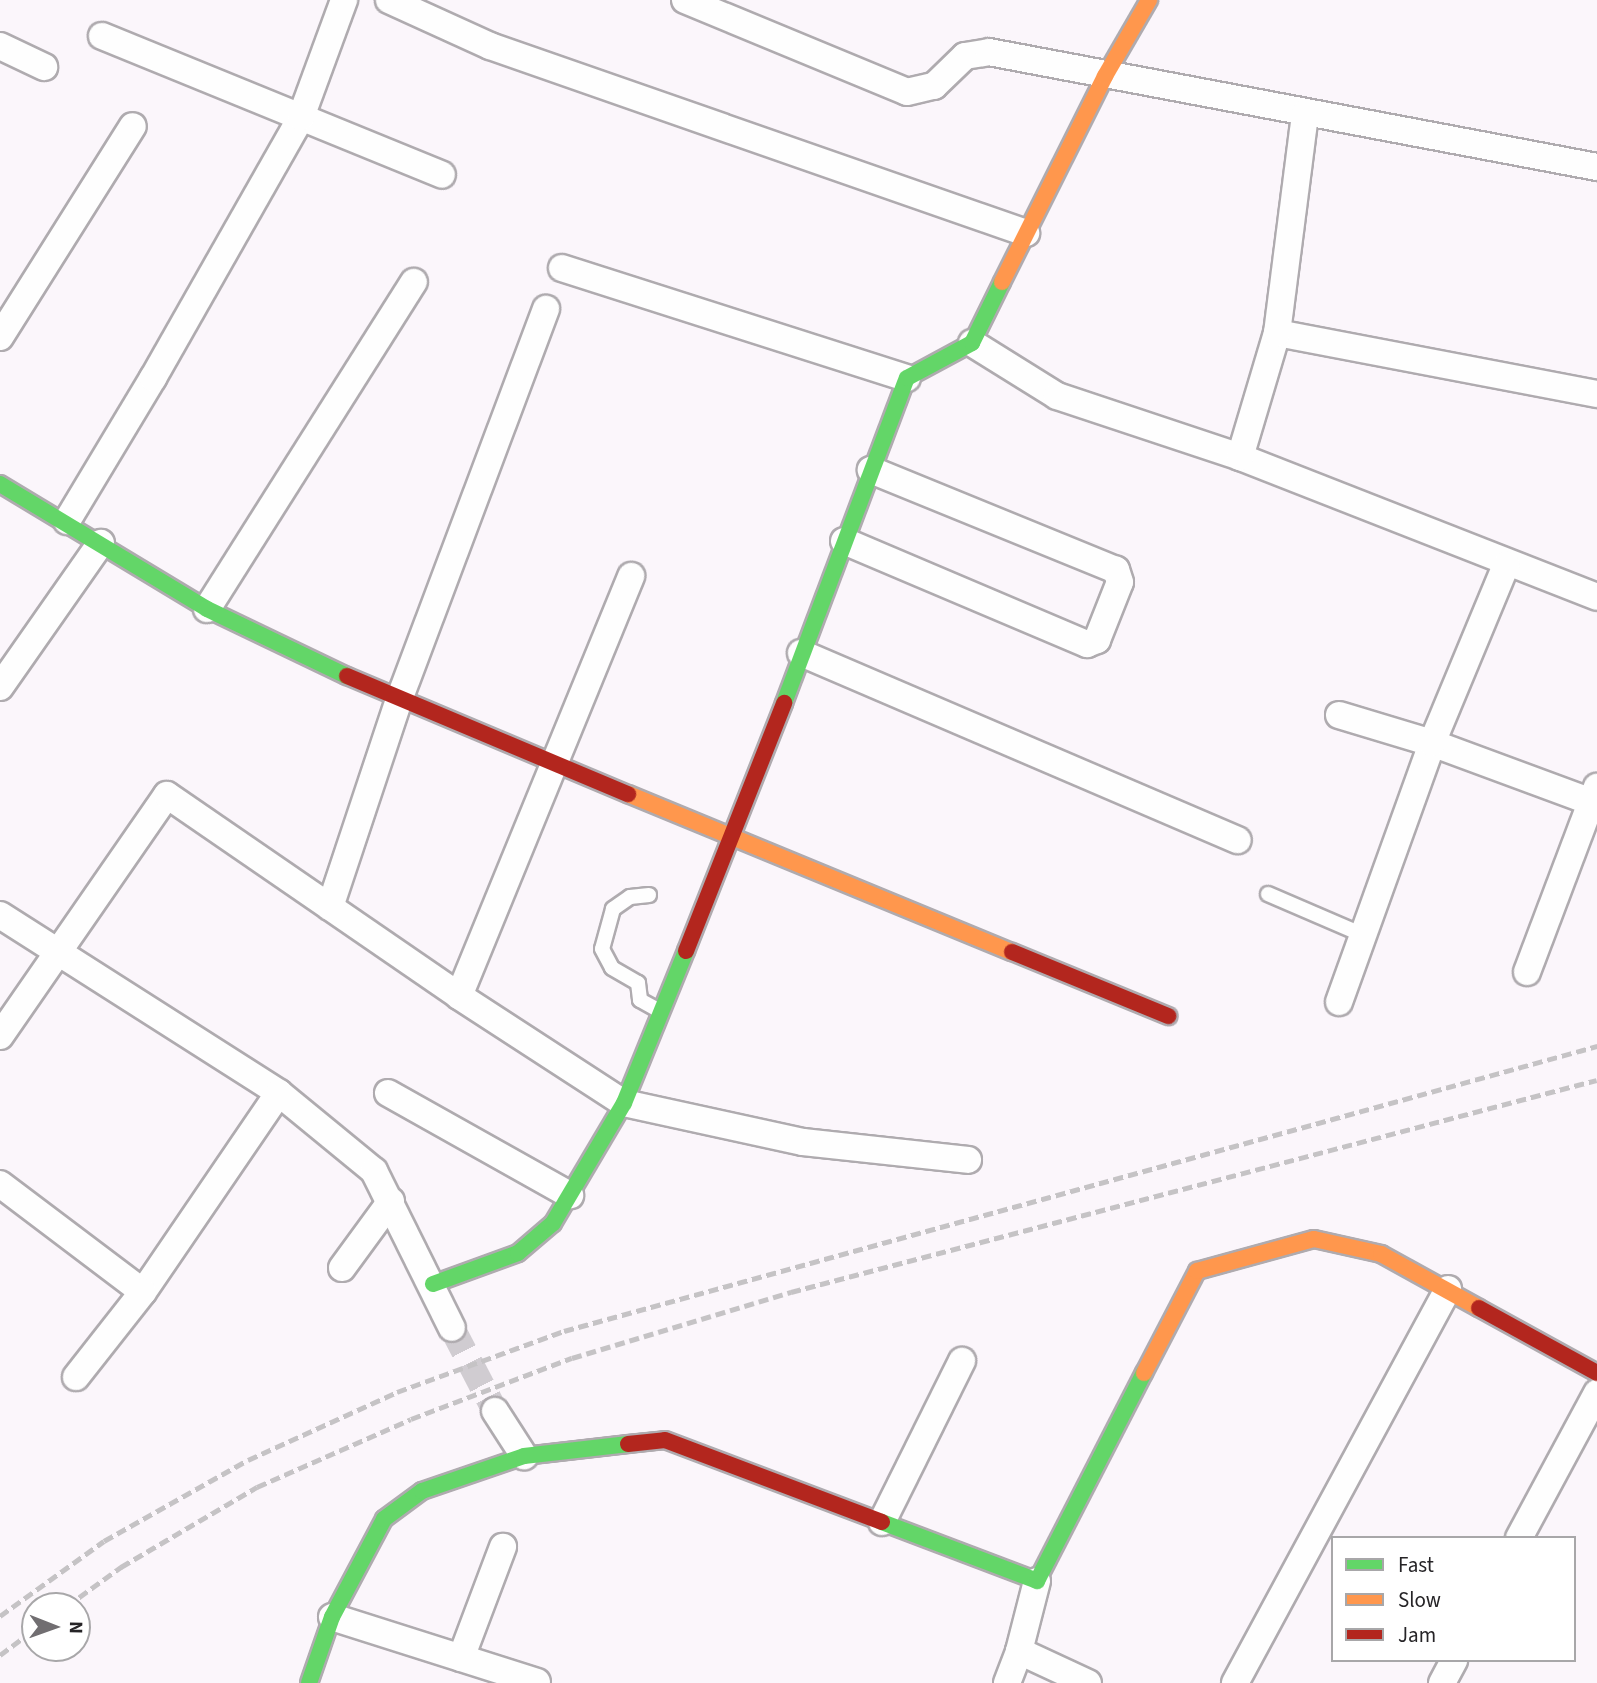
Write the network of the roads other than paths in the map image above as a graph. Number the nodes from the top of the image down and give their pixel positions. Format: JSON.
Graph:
{"nodes":[{"id":1,"x":344,"y":0,"type":"edge"},
{"id":2,"x":389,"y":0,"type":"edge"},
{"id":3,"x":685,"y":0,"type":"edge"},
{"id":4,"x":1149,"y":0,"type":"edge"},
{"id":5,"x":716,"y":6,"type":"edge"},
{"id":6,"x":102,"y":36,"type":"dead end"},
{"id":7,"x":0,"y":46,"type":"edge"},
{"id":8,"x":44,"y":67,"type":"dead end"},
{"id":9,"x":1105,"y":76,"type":"junction"},
{"id":10,"x":1305,"y":113,"type":"junction"},
{"id":11,"x":301,"y":117,"type":"junction"},
{"id":12,"x":133,"y":126,"type":"dead end"},
{"id":13,"x":1597,"y":167,"type":"edge"},
{"id":14,"x":442,"y":175,"type":"dead end"},
{"id":15,"x":1026,"y":233,"type":"junction"},
{"id":16,"x":562,"y":268,"type":"dead end"},
{"id":17,"x":414,"y":282,"type":"dead end"},
{"id":18,"x":546,"y":309,"type":"dead end"},
{"id":19,"x":1277,"y":333,"type":"junction"},
{"id":20,"x":0,"y":337,"type":"edge"},
{"id":21,"x":972,"y":343,"type":"junction"},
{"id":22,"x":907,"y":378,"type":"junction"},
{"id":23,"x":1597,"y":394,"type":"edge"},
{"id":24,"x":1240,"y":457,"type":"junction"},
{"id":25,"x":871,"y":470,"type":"junction"},
{"id":26,"x":0,"y":484,"type":"edge"},
{"id":27,"x":67,"y":521,"type":"junction"},
{"id":28,"x":844,"y":541,"type":"junction"},
{"id":29,"x":101,"y":543,"type":"junction"},
{"id":30,"x":1506,"y":565,"type":"junction"},
{"id":31,"x":631,"y":576,"type":"dead end"},
{"id":32,"x":1597,"y":597,"type":"edge"},
{"id":33,"x":207,"y":609,"type":"junction"},
{"id":34,"x":801,"y":653,"type":"junction"},
{"id":35,"x":0,"y":687,"type":"edge"},
{"id":36,"x":399,"y":699,"type":"junction"},
{"id":37,"x":1339,"y":715,"type":"dead end"},
{"id":38,"x":1432,"y":743,"type":"junction"},
{"id":39,"x":557,"y":764,"type":"junction"},
{"id":40,"x":1595,"y":798,"type":"edge"},
{"id":41,"x":733,"y":836,"type":"junction"},
{"id":42,"x":1238,"y":840,"type":"dead end"},
{"id":43,"x":1268,"y":894,"type":"dead end"},
{"id":44,"x":649,"y":895,"type":"dead end"},
{"id":45,"x":330,"y":907,"type":"junction"},
{"id":46,"x":0,"y":915,"type":"edge"},
{"id":47,"x":1363,"y":935,"type":"junction"},
{"id":48,"x":57,"y":953,"type":"junction"},
{"id":49,"x":1527,"y":972,"type":"dead end"},
{"id":50,"x":459,"y":996,"type":"junction"},
{"id":51,"x":1339,"y":1002,"type":"dead end"},
{"id":52,"x":662,"y":1012,"type":"junction"},
{"id":53,"x":1168,"y":1016,"type":"dead end"},
{"id":54,"x":0,"y":1036,"type":"edge"},
{"id":55,"x":279,"y":1093,"type":"junction"},
{"id":56,"x":388,"y":1093,"type":"dead end"},
{"id":57,"x":624,"y":1103,"type":"junction"},
{"id":58,"x":968,"y":1160,"type":"dead end"},
{"id":59,"x":0,"y":1184,"type":"edge"},
{"id":60,"x":570,"y":1195,"type":"junction"},
{"id":61,"x":391,"y":1201,"type":"junction"},
{"id":62,"x":342,"y":1268,"type":"dead end"},
{"id":63,"x":433,"y":1284,"type":"junction"},
{"id":64,"x":1448,"y":1289,"type":"junction"},
{"id":65,"x":143,"y":1292,"type":"junction"},
{"id":66,"x":452,"y":1328,"type":"tunnel mouth"},
{"id":67,"x":962,"y":1361,"type":"dead end"},
{"id":68,"x":1597,"y":1373,"type":"edge"},
{"id":69,"x":76,"y":1377,"type":"dead end"},
{"id":70,"x":1597,"y":1393,"type":"edge"},
{"id":71,"x":495,"y":1411,"type":"tunnel mouth"},
{"id":72,"x":524,"y":1456,"type":"junction"},
{"id":73,"x":882,"y":1522,"type":"junction"},
{"id":74,"x":1521,"y":1536,"type":"edge"},
{"id":75,"x":503,"y":1547,"type":"dead end"},
{"id":76,"x":1037,"y":1581,"type":"junction"},
{"id":77,"x":332,"y":1617,"type":"junction"},
{"id":78,"x":1019,"y":1651,"type":"junction"},
{"id":79,"x":461,"y":1658,"type":"junction"},
{"id":80,"x":1453,"y":1662,"type":"edge"},
{"id":81,"x":537,"y":1682,"type":"edge"},
{"id":82,"x":309,"y":1683,"type":"edge"},
{"id":83,"x":1007,"y":1683,"type":"edge"},
{"id":84,"x":1088,"y":1683,"type":"edge"},
{"id":85,"x":1235,"y":1683,"type":"edge"},
{"id":86,"x":1442,"y":1683,"type":"edge"}],
"edges":[{"from":1,"to":11,"type":"street"},
{"from":2,"to":15,"type":"street"},
{"from":3,"to":5,"type":"street"},
{"from":4,"to":9,"type":"street"},
{"from":5,"to":9,"type":"street"},
{"from":6,"to":11,"type":"street"},
{"from":7,"to":8,"type":"street"},
{"from":9,"to":10,"type":"street"},
{"from":9,"to":15,"type":"street"},
{"from":10,"to":13,"type":"street"},
{"from":10,"to":19,"type":"street"},
{"from":11,"to":14,"type":"street"},
{"from":11,"to":27,"type":"street"},
{"from":12,"to":20,"type":"street"},
{"from":15,"to":21,"type":"street"},
{"from":16,"to":22,"type":"street"},
{"from":17,"to":33,"type":"street"},
{"from":18,"to":36,"type":"street"},
{"from":19,"to":23,"type":"street"},
{"from":19,"to":24,"type":"street"},
{"from":21,"to":22,"type":"street"},
{"from":21,"to":24,"type":"street"},
{"from":22,"to":25,"type":"street"},
{"from":24,"to":30,"type":"street"},
{"from":25,"to":28,"type":"street"},
{"from":25,"to":28,"type":"street"},
{"from":26,"to":27,"type":"street"},
{"from":27,"to":29,"type":"street"},
{"from":28,"to":34,"type":"street"},
{"from":29,"to":33,"type":"street"},
{"from":29,"to":35,"type":"street"},
{"from":30,"to":32,"type":"street"},
{"from":30,"to":38,"type":"street"},
{"from":31,"to":39,"type":"street"},
{"from":33,"to":36,"type":"street"},
{"from":34,"to":41,"type":"street"},
{"from":34,"to":42,"type":"street"},
{"from":36,"to":39,"type":"street"},
{"from":36,"to":45,"type":"street"},
{"from":37,"to":38,"type":"street"},
{"from":38,"to":40,"type":"street"},
{"from":38,"to":47,"type":"street"},
{"from":39,"to":41,"type":"street"},
{"from":39,"to":50,"type":"street"},
{"from":40,"to":49,"type":"street"},
{"from":41,"to":52,"type":"street"},
{"from":41,"to":53,"type":"street"},
{"from":43,"to":47,"type":"lane"},
{"from":44,"to":52,"type":"lane"},
{"from":45,"to":48,"type":"street"},
{"from":45,"to":50,"type":"street"},
{"from":46,"to":48,"type":"street"},
{"from":47,"to":51,"type":"street"},
{"from":48,"to":54,"type":"street"},
{"from":48,"to":55,"type":"street"},
{"from":50,"to":57,"type":"street"},
{"from":52,"to":57,"type":"street"},
{"from":55,"to":61,"type":"street"},
{"from":55,"to":65,"type":"street"},
{"from":56,"to":60,"type":"street"},
{"from":57,"to":58,"type":"street"},
{"from":57,"to":60,"type":"street"},
{"from":59,"to":65,"type":"street"},
{"from":60,"to":63,"type":"street"},
{"from":61,"to":62,"type":"street"},
{"from":61,"to":63,"type":"street"},
{"from":63,"to":66,"type":"street"},
{"from":64,"to":68,"type":"street"},
{"from":64,"to":76,"type":"street"},
{"from":64,"to":85,"type":"street"},
{"from":65,"to":69,"type":"street"},
{"from":67,"to":73,"type":"street"},
{"from":70,"to":74,"type":"street"},
{"from":71,"to":72,"type":"street"},
{"from":72,"to":73,"type":"street"},
{"from":72,"to":77,"type":"street"},
{"from":73,"to":76,"type":"street"},
{"from":75,"to":79,"type":"street"},
{"from":76,"to":78,"type":"street"},
{"from":77,"to":79,"type":"street"},
{"from":77,"to":82,"type":"street"},
{"from":78,"to":83,"type":"street"},
{"from":78,"to":84,"type":"street"},
{"from":79,"to":81,"type":"street"},
{"from":80,"to":86,"type":"street"}]}
